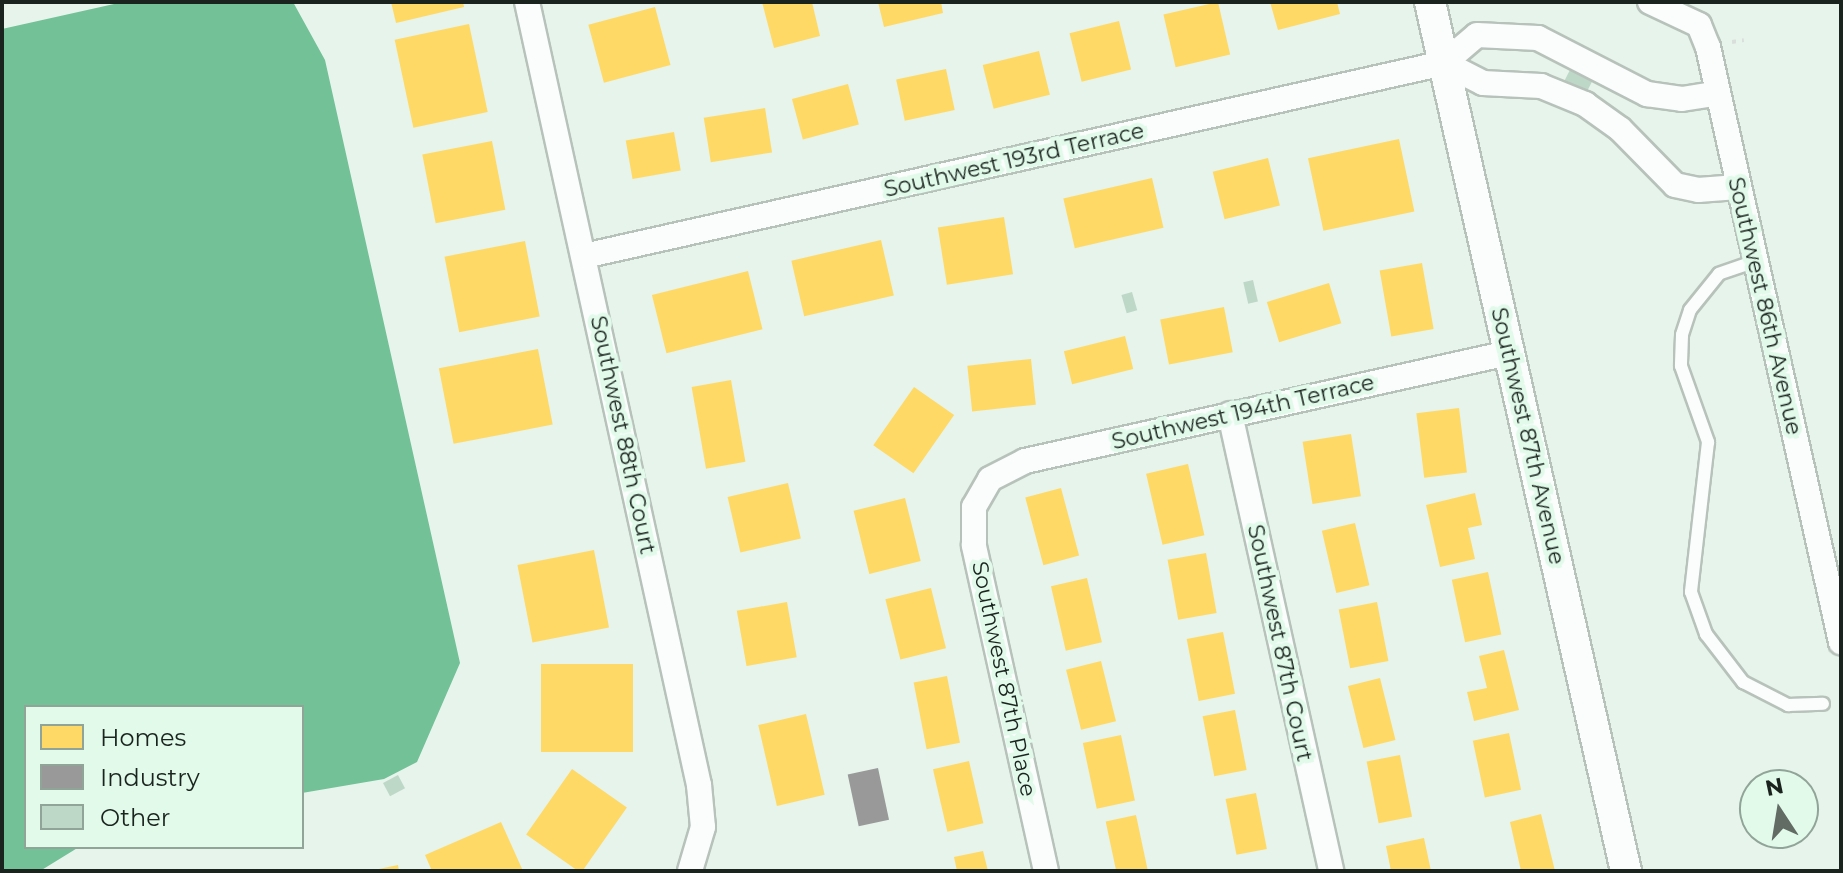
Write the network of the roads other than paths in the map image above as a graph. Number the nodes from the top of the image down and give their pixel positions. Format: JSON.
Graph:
{"nodes":[{"id":1,"x":527,"y":2,"type":"edge"},
{"id":2,"x":1430,"y":2,"type":"edge"},
{"id":3,"x":1650,"y":2,"type":"edge"},
{"id":4,"x":1555,"y":45,"type":"junction"},
{"id":5,"x":1444,"y":63,"type":"junction"},
{"id":6,"x":1631,"y":85,"type":"junction"},
{"id":7,"x":1541,"y":86,"type":"junction"},
{"id":8,"x":1718,"y":93,"type":"junction"},
{"id":9,"x":1609,"y":120,"type":"junction"},
{"id":10,"x":1738,"y":187,"type":"junction"},
{"id":11,"x":584,"y":256,"type":"junction"},
{"id":12,"x":1756,"y":261,"type":"junction"},
{"id":13,"x":1510,"y":353,"type":"junction"},
{"id":14,"x":1230,"y":414,"type":"junction"},
{"id":15,"x":983,"y":487,"type":"joint"},
{"id":16,"x":1841,"y":642,"type":"edge"},
{"id":17,"x":1823,"y":704,"type":"dead end"},
{"id":18,"x":691,"y":869,"type":"edge"},
{"id":19,"x":1046,"y":871,"type":"edge"},
{"id":20,"x":1331,"y":871,"type":"edge"},
{"id":21,"x":1626,"y":871,"type":"edge"}],
"edges":[{"from":1,"to":11,"type":"street","name":"Southwest 88th Court"},
{"from":2,"to":5,"type":"street","name":"Southwest 87th Avenue"},
{"from":3,"to":8,"type":"street","name":"Southwest 86th Avenue"},
{"from":4,"to":5,"type":"street"},
{"from":4,"to":6,"type":"street"},
{"from":4,"to":7,"type":"street"},
{"from":5,"to":7,"type":"street"},
{"from":5,"to":11,"type":"street","name":"Southwest 193rd Terrace"},
{"from":5,"to":13,"type":"street","name":"Southwest 87th Avenue"},
{"from":6,"to":8,"type":"street"},
{"from":6,"to":9,"type":"street"},
{"from":7,"to":9,"type":"street"},
{"from":8,"to":10,"type":"street","name":"Southwest 86th Avenue"},
{"from":9,"to":10,"type":"street"},
{"from":10,"to":12,"type":"street","name":"Southwest 86th Avenue"},
{"from":11,"to":18,"type":"street","name":"Southwest 88th Court"},
{"from":12,"to":16,"type":"street","name":"Southwest 86th Avenue"},
{"from":12,"to":17,"type":"lane"},
{"from":13,"to":14,"type":"street","name":"Southwest 194th Terrace"},
{"from":13,"to":21,"type":"street","name":"Southwest 87th Avenue"},
{"from":14,"to":15,"type":"street","name":"Southwest 194th Terrace"},
{"from":14,"to":20,"type":"street","name":"Southwest 87th Court"},
{"from":15,"to":19,"type":"street","name":"Southwest 87th Place"}]}
